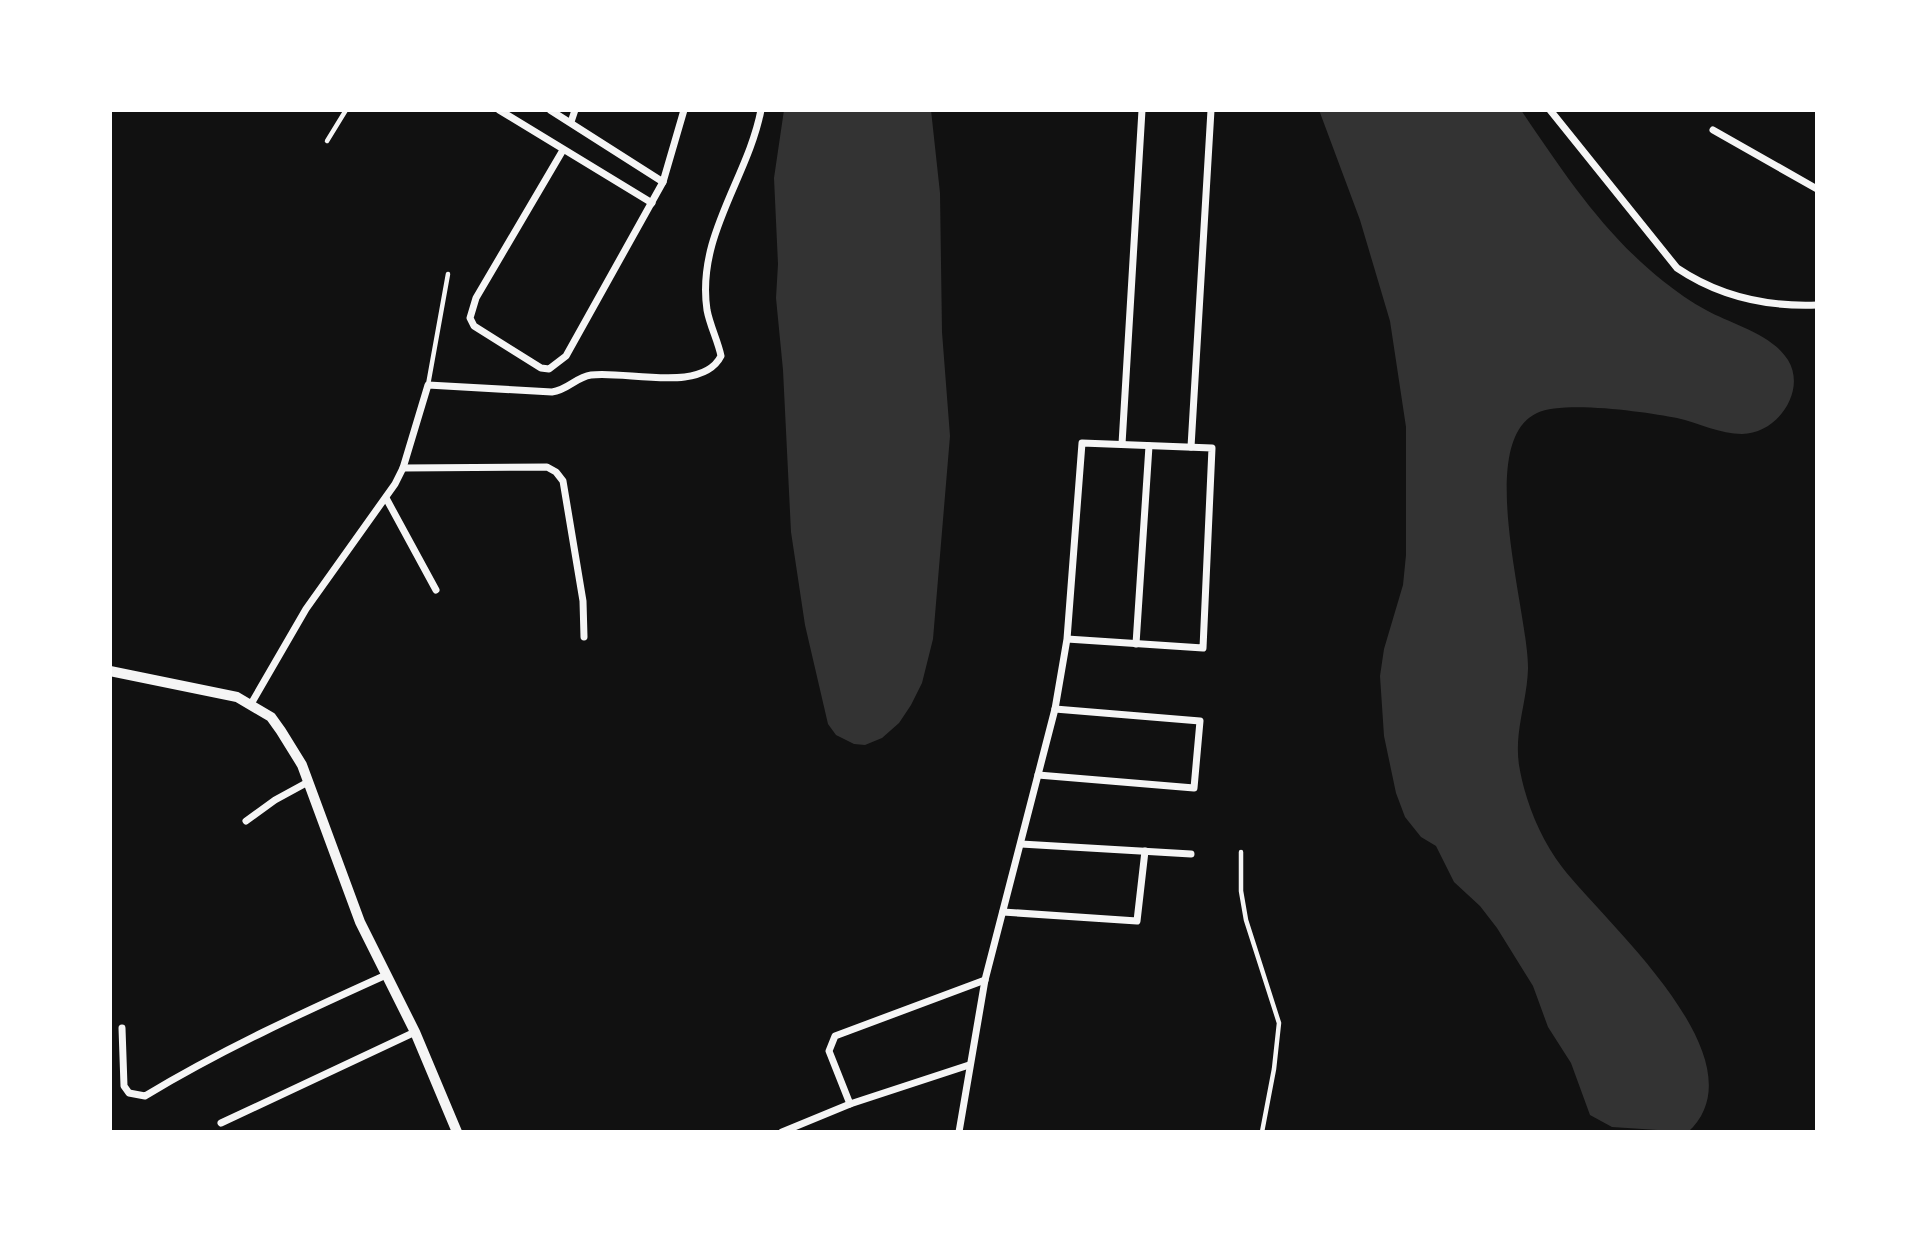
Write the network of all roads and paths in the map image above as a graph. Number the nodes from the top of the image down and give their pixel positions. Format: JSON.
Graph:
{"nodes":[{"id":1,"x":346,"y":110,"type":"edge"},
{"id":2,"x":499,"y":110,"type":"edge"},
{"id":3,"x":550,"y":110,"type":"edge"},
{"id":4,"x":575,"y":110,"type":"edge"},
{"id":5,"x":684,"y":110,"type":"edge"},
{"id":6,"x":761,"y":110,"type":"edge"},
{"id":7,"x":1142,"y":110,"type":"edge"},
{"id":8,"x":1211,"y":110,"type":"edge"},
{"id":9,"x":1550,"y":110,"type":"edge"},
{"id":10,"x":571,"y":122,"type":"junction"},
{"id":11,"x":1713,"y":130,"type":"dead end"},
{"id":12,"x":327,"y":141,"type":"dead end"},
{"id":13,"x":562,"y":149,"type":"junction"},
{"id":14,"x":663,"y":182,"type":"junction"},
{"id":15,"x":1817,"y":189,"type":"edge"},
{"id":16,"x":652,"y":203,"type":"junction"},
{"id":17,"x":448,"y":274,"type":"dead end"},
{"id":18,"x":1817,"y":305,"type":"edge"},
{"id":19,"x":428,"y":384,"type":"junction"},
{"id":20,"x":1122,"y":444,"type":"junction"},
{"id":21,"x":1149,"y":446,"type":"junction"},
{"id":22,"x":1191,"y":447,"type":"junction"},
{"id":23,"x":403,"y":468,"type":"junction"},
{"id":24,"x":386,"y":498,"type":"junction"},
{"id":25,"x":436,"y":590,"type":"dead end"},
{"id":26,"x":584,"y":637,"type":"dead end"},
{"id":27,"x":1067,"y":639,"type":"junction"},
{"id":28,"x":1136,"y":644,"type":"junction"},
{"id":29,"x":110,"y":671,"type":"edge"},
{"id":30,"x":251,"y":704,"type":"junction"},
{"id":31,"x":1055,"y":709,"type":"junction"},
{"id":32,"x":1038,"y":775,"type":"junction"},
{"id":33,"x":308,"y":782,"type":"junction"},
{"id":34,"x":246,"y":821,"type":"dead end"},
{"id":35,"x":1021,"y":844,"type":"junction"},
{"id":36,"x":1144,"y":851,"type":"junction"},
{"id":37,"x":1241,"y":852,"type":"dead end"},
{"id":38,"x":1191,"y":854,"type":"dead end"},
{"id":39,"x":1003,"y":912,"type":"junction"},
{"id":40,"x":386,"y":975,"type":"junction"},
{"id":41,"x":985,"y":980,"type":"junction"},
{"id":42,"x":122,"y":1028,"type":"dead end"},
{"id":43,"x":415,"y":1032,"type":"junction"},
{"id":44,"x":969,"y":1065,"type":"junction"},
{"id":45,"x":850,"y":1104,"type":"junction"},
{"id":46,"x":221,"y":1123,"type":"dead end"},
{"id":47,"x":457,"y":1132,"type":"edge"},
{"id":48,"x":782,"y":1132,"type":"edge"},
{"id":49,"x":959,"y":1132,"type":"edge"},
{"id":50,"x":1262,"y":1132,"type":"edge"}],
"edges":[{"from":1,"to":12,"type":"lane"},
{"from":2,"to":13,"type":"street"},
{"from":3,"to":10,"type":"street"},
{"from":4,"to":10,"type":"street"},
{"from":5,"to":14,"type":"street"},
{"from":6,"to":19,"type":"street"},
{"from":7,"to":20,"type":"street"},
{"from":8,"to":22,"type":"street"},
{"from":9,"to":18,"type":"street"},
{"from":10,"to":14,"type":"street"},
{"from":11,"to":15,"type":"street"},
{"from":13,"to":16,"type":"street"},
{"from":13,"to":16,"type":"street"},
{"from":14,"to":16,"type":"street"},
{"from":17,"to":19,"type":"lane"},
{"from":19,"to":23,"type":"street"},
{"from":20,"to":21,"type":"street"},
{"from":20,"to":27,"type":"street"},
{"from":21,"to":22,"type":"street"},
{"from":21,"to":28,"type":"street"},
{"from":22,"to":28,"type":"street"},
{"from":23,"to":24,"type":"street"},
{"from":23,"to":26,"type":"street"},
{"from":24,"to":25,"type":"street"},
{"from":24,"to":30,"type":"street"},
{"from":27,"to":28,"type":"street"},
{"from":27,"to":31,"type":"street"},
{"from":29,"to":30,"type":"street"},
{"from":30,"to":33,"type":"street"},
{"from":31,"to":32,"type":"street"},
{"from":31,"to":32,"type":"street"},
{"from":32,"to":35,"type":"street"},
{"from":33,"to":34,"type":"street"},
{"from":33,"to":40,"type":"street"},
{"from":35,"to":36,"type":"street"},
{"from":35,"to":39,"type":"street"},
{"from":36,"to":38,"type":"street"},
{"from":36,"to":39,"type":"street"},
{"from":37,"to":50,"type":"lane"},
{"from":39,"to":41,"type":"street"},
{"from":40,"to":42,"type":"street"},
{"from":40,"to":43,"type":"street"},
{"from":41,"to":44,"type":"street"},
{"from":41,"to":45,"type":"street"},
{"from":43,"to":46,"type":"street"},
{"from":43,"to":47,"type":"street"},
{"from":44,"to":45,"type":"street"},
{"from":44,"to":49,"type":"street"},
{"from":45,"to":48,"type":"street"}]}
